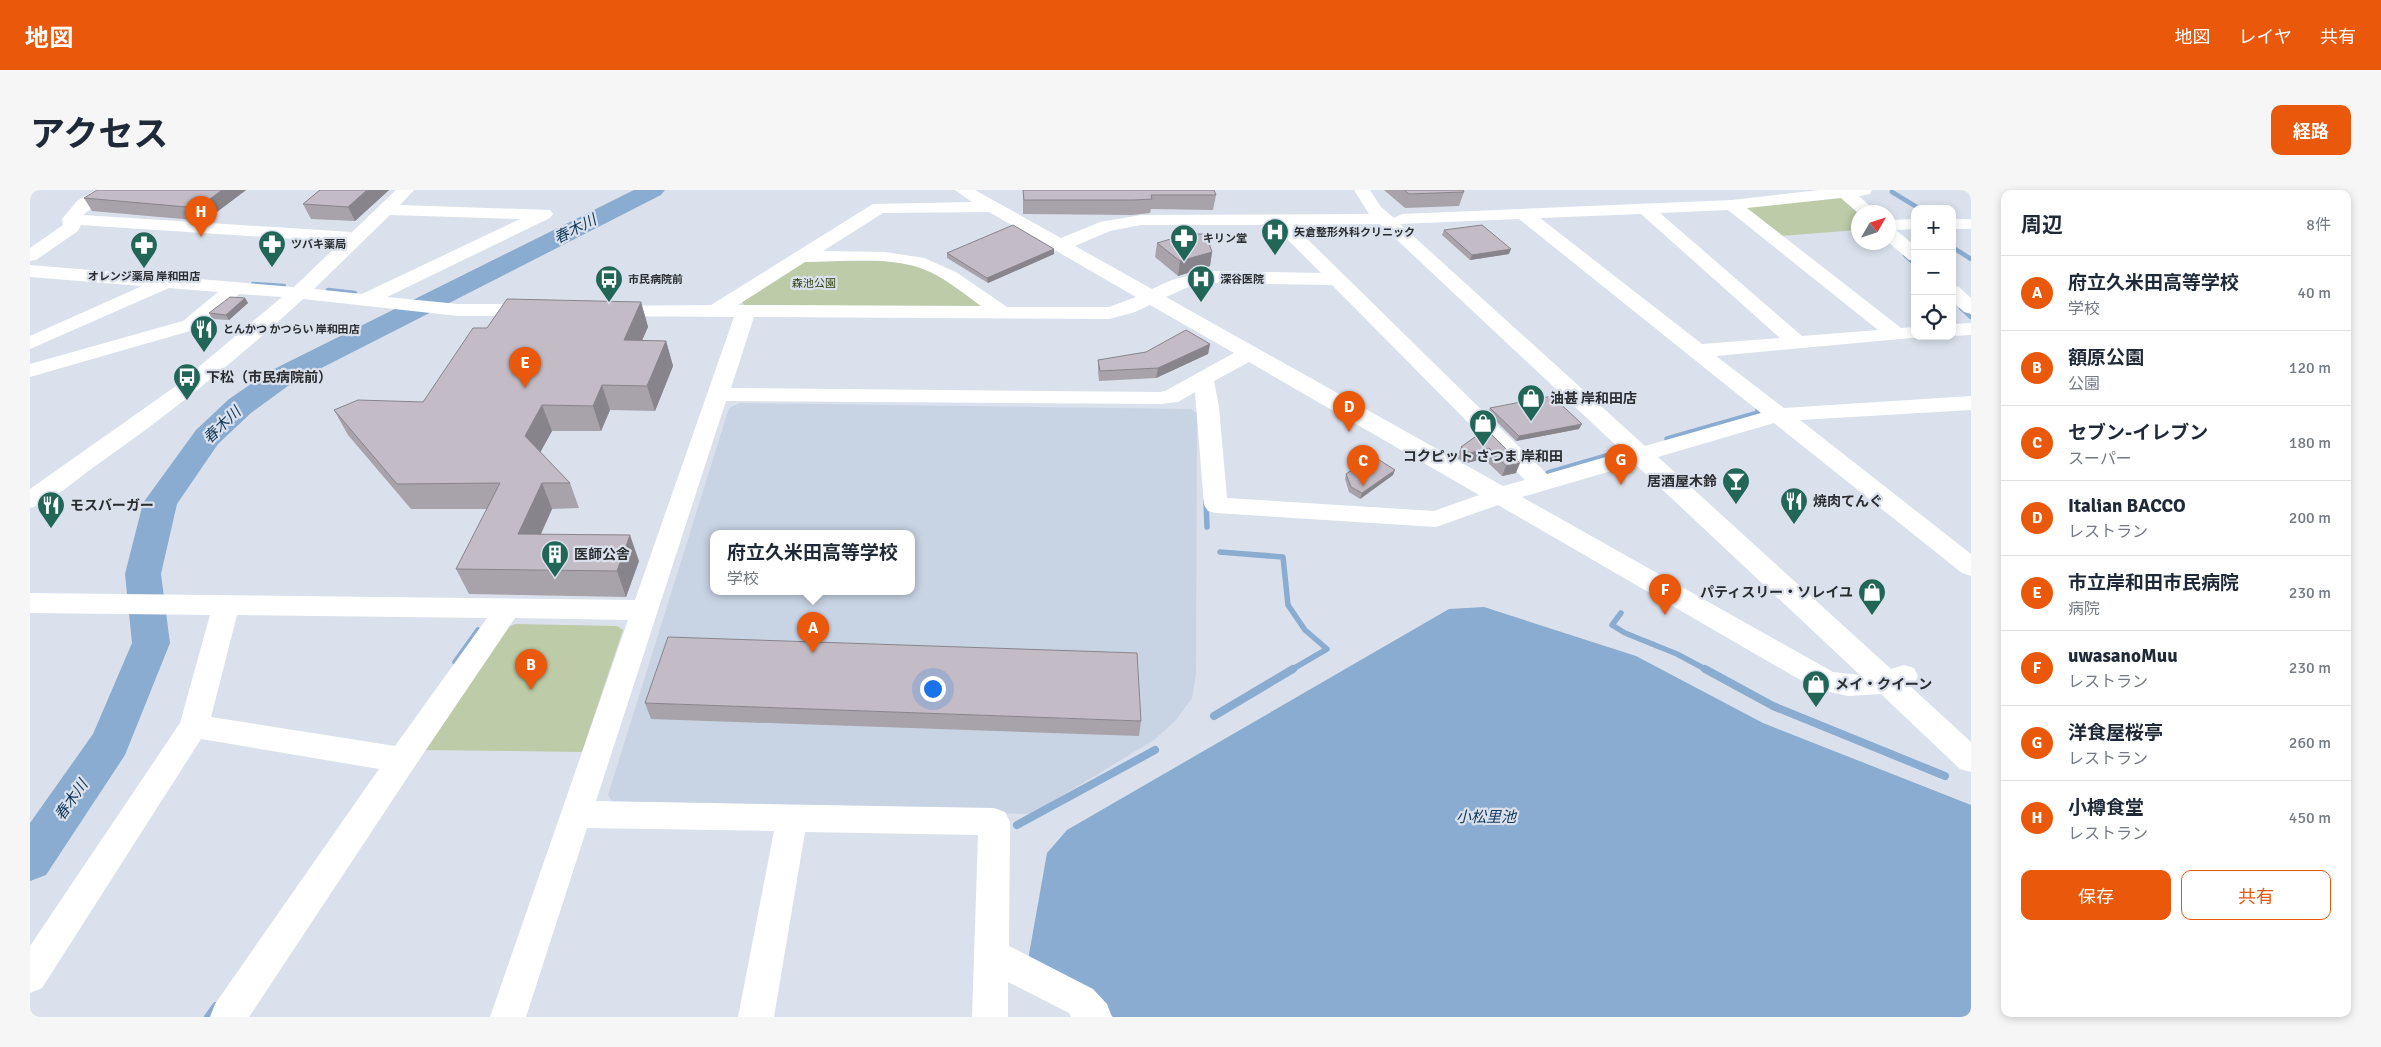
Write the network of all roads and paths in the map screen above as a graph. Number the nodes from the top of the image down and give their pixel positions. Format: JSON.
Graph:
{"nodes":[{"id":1,"x":107,"y":190,"type":"edge"},
{"id":2,"x":406,"y":190,"type":"edge"},
{"id":3,"x":963,"y":190,"type":"edge"},
{"id":4,"x":1363,"y":190,"type":"edge"},
{"id":5,"x":1864,"y":190,"type":"edge"},
{"id":6,"x":1844,"y":191,"type":"edge"},
{"id":7,"x":1732,"y":204,"type":"junction"},
{"id":8,"x":1860,"y":205,"type":"edge"},
{"id":9,"x":992,"y":207,"type":"junction"},
{"id":10,"x":1644,"y":208,"type":"junction"},
{"id":11,"x":385,"y":210,"type":"junction"},
{"id":12,"x":1522,"y":213,"type":"junction"},
{"id":13,"x":71,"y":219,"type":"junction"},
{"id":14,"x":1276,"y":219,"type":"junction"},
{"id":15,"x":1393,"y":219,"type":"junction"},
{"id":16,"x":1911,"y":224,"type":"edge"},
{"id":17,"x":1956,"y":224,"type":"edge"},
{"id":18,"x":1971,"y":224,"type":"edge"},
{"id":19,"x":1896,"y":225,"type":"edge"},
{"id":20,"x":356,"y":238,"type":"junction"},
{"id":21,"x":1896,"y":239,"type":"edge"},
{"id":22,"x":1059,"y":246,"type":"junction"},
{"id":23,"x":1911,"y":252,"type":"edge"},
{"id":24,"x":30,"y":256,"type":"edge"},
{"id":25,"x":798,"y":257,"type":"junction"},
{"id":26,"x":30,"y":271,"type":"edge"},
{"id":27,"x":1339,"y":279,"type":"junction"},
{"id":28,"x":166,"y":282,"type":"junction"},
{"id":29,"x":234,"y":288,"type":"junction"},
{"id":30,"x":299,"y":293,"type":"junction"},
{"id":31,"x":1956,"y":295,"type":"edge"},
{"id":32,"x":1150,"y":297,"type":"junction"},
{"id":33,"x":366,"y":300,"type":"junction"},
{"id":34,"x":1971,"y":308,"type":"edge"},
{"id":35,"x":585,"y":309,"type":"edge"},
{"id":36,"x":556,"y":310,"type":"edge"},
{"id":37,"x":716,"y":310,"type":"junction"},
{"id":38,"x":746,"y":310,"type":"junction"},
{"id":39,"x":1002,"y":312,"type":"junction"},
{"id":40,"x":1971,"y":329,"type":"edge"},
{"id":41,"x":1956,"y":330,"type":"edge"},
{"id":42,"x":1906,"y":334,"type":"edge"},
{"id":43,"x":30,"y":343,"type":"edge"},
{"id":44,"x":1798,"y":343,"type":"junction"},
{"id":45,"x":1697,"y":351,"type":"junction"},
{"id":46,"x":1249,"y":354,"type":"junction"},
{"id":47,"x":30,"y":372,"type":"edge"},
{"id":48,"x":1203,"y":379,"type":"junction"},
{"id":49,"x":718,"y":394,"type":"junction"},
{"id":50,"x":1971,"y":402,"type":"edge"},
{"id":51,"x":1778,"y":415,"type":"junction"},
{"id":52,"x":1648,"y":453,"type":"junction"},
{"id":53,"x":1542,"y":483,"type":"junction"},
{"id":54,"x":1499,"y":496,"type":"junction"},
{"id":55,"x":30,"y":500,"type":"edge"},
{"id":56,"x":1971,"y":568,"type":"edge"},
{"id":57,"x":30,"y":603,"type":"edge"},
{"id":58,"x":226,"y":605,"type":"junction"},
{"id":59,"x":509,"y":607,"type":"junction"},
{"id":60,"x":645,"y":610,"type":"junction"},
{"id":61,"x":1894,"y":679,"type":"junction"},
{"id":62,"x":194,"y":726,"type":"junction"},
{"id":63,"x":1971,"y":736,"type":"edge"},
{"id":64,"x":402,"y":760,"type":"junction"},
{"id":65,"x":1971,"y":760,"type":"edge"},
{"id":66,"x":577,"y":814,"type":"junction"},
{"id":67,"x":792,"y":818,"type":"junction"},
{"id":68,"x":992,"y":955,"type":"junction"},
{"id":69,"x":30,"y":976,"type":"edge"},
{"id":70,"x":228,"y":1017,"type":"edge"},
{"id":71,"x":508,"y":1017,"type":"edge"},
{"id":72,"x":756,"y":1017,"type":"edge"},
{"id":73,"x":990,"y":1017,"type":"edge"},
{"id":74,"x":1094,"y":1017,"type":"edge"}],
"edges":[{"from":1,"to":13,"type":"street"},
{"from":2,"to":11,"type":"street"},
{"from":3,"to":9,"type":"street"},
{"from":4,"to":15,"type":"street"},
{"from":5,"to":6,"type":"street"},
{"from":6,"to":7,"type":"street"},
{"from":6,"to":8,"type":"street"},
{"from":7,"to":10,"type":"street"},
{"from":7,"to":42,"type":"street"},
{"from":9,"to":22,"type":"street"},
{"from":9,"to":25,"type":"street"},
{"from":10,"to":12,"type":"street"},
{"from":10,"to":44,"type":"street"},
{"from":11,"to":20,"type":"street"},
{"from":11,"to":33,"type":"street"},
{"from":12,"to":15,"type":"street"},
{"from":12,"to":45,"type":"street"},
{"from":13,"to":20,"type":"street"},
{"from":13,"to":24,"type":"street"},
{"from":14,"to":15,"type":"street"},
{"from":14,"to":22,"type":"street"},
{"from":14,"to":27,"type":"street"},
{"from":15,"to":52,"type":"street"},
{"from":16,"to":19,"type":"street"},
{"from":17,"to":18,"type":"street"},
{"from":20,"to":30,"type":"street"},
{"from":21,"to":23,"type":"street"},
{"from":22,"to":32,"type":"street"},
{"from":25,"to":37,"type":"street"},
{"from":25,"to":39,"type":"street"},
{"from":26,"to":28,"type":"street"},
{"from":27,"to":32,"type":"street"},
{"from":27,"to":53,"type":"street"},
{"from":28,"to":29,"type":"street"},
{"from":28,"to":43,"type":"street"},
{"from":29,"to":30,"type":"street"},
{"from":29,"to":47,"type":"street"},
{"from":30,"to":33,"type":"street"},
{"from":30,"to":55,"type":"street"},
{"from":31,"to":34,"type":"street"},
{"from":32,"to":39,"type":"street"},
{"from":32,"to":46,"type":"street"},
{"from":33,"to":36,"type":"street"},
{"from":35,"to":37,"type":"street"},
{"from":37,"to":38,"type":"street"},
{"from":38,"to":39,"type":"street"},
{"from":38,"to":49,"type":"street"},
{"from":40,"to":41,"type":"street"},
{"from":42,"to":44,"type":"street"},
{"from":44,"to":45,"type":"street"},
{"from":45,"to":51,"type":"street"},
{"from":46,"to":48,"type":"street"},
{"from":46,"to":54,"type":"street"},
{"from":48,"to":49,"type":"street"},
{"from":48,"to":54,"type":"street"},
{"from":49,"to":60,"type":"street"},
{"from":50,"to":51,"type":"street"},
{"from":51,"to":52,"type":"street"},
{"from":51,"to":56,"type":"street"},
{"from":52,"to":53,"type":"street"},
{"from":52,"to":61,"type":"street"},
{"from":53,"to":54,"type":"street"},
{"from":54,"to":61,"type":"street"},
{"from":57,"to":58,"type":"street"},
{"from":58,"to":59,"type":"street"},
{"from":58,"to":62,"type":"street"},
{"from":59,"to":60,"type":"street"},
{"from":59,"to":64,"type":"street"},
{"from":60,"to":66,"type":"street"},
{"from":61,"to":63,"type":"street"},
{"from":61,"to":65,"type":"street"},
{"from":62,"to":64,"type":"street"},
{"from":62,"to":69,"type":"street"},
{"from":64,"to":70,"type":"street"},
{"from":66,"to":67,"type":"street"},
{"from":66,"to":71,"type":"street"},
{"from":67,"to":68,"type":"street"},
{"from":67,"to":72,"type":"street"},
{"from":68,"to":73,"type":"street"},
{"from":68,"to":74,"type":"street"}]}
